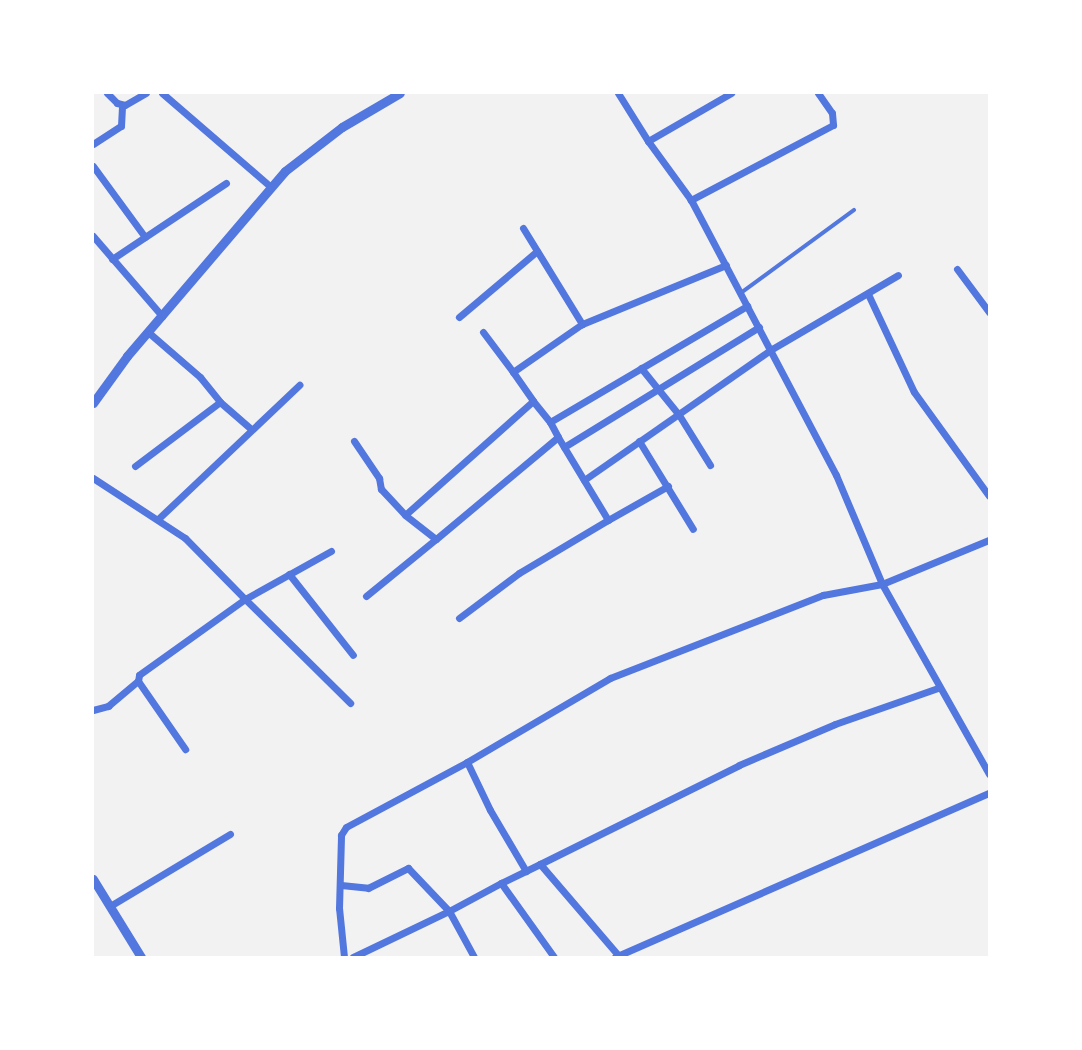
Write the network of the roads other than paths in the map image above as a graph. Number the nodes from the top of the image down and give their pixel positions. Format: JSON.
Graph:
{"nodes":[{"id":1,"x":107,"y":93,"type":"edge"},
{"id":2,"x":146,"y":93,"type":"edge"},
{"id":3,"x":162,"y":93,"type":"edge"},
{"id":4,"x":618,"y":93,"type":"edge"},
{"id":5,"x":731,"y":93,"type":"edge"},
{"id":6,"x":818,"y":93,"type":"edge"},
{"id":7,"x":394,"y":94,"type":"edge"},
{"id":8,"x":122,"y":105,"type":"junction"},
{"id":9,"x":648,"y":141,"type":"junction"},
{"id":10,"x":93,"y":144,"type":"edge"},
{"id":11,"x":93,"y":166,"type":"edge"},
{"id":12,"x":226,"y":183,"type":"dead end"},
{"id":13,"x":271,"y":187,"type":"junction"},
{"id":14,"x":691,"y":200,"type":"junction"},
{"id":15,"x":854,"y":210,"type":"dead end"},
{"id":16,"x":523,"y":228,"type":"dead end"},
{"id":17,"x":93,"y":236,"type":"edge"},
{"id":18,"x":145,"y":237,"type":"junction"},
{"id":19,"x":537,"y":251,"type":"junction"},
{"id":20,"x":112,"y":259,"type":"junction"},
{"id":21,"x":726,"y":264,"type":"junction"},
{"id":22,"x":957,"y":269,"type":"dead end"},
{"id":23,"x":898,"y":275,"type":"dead end"},
{"id":24,"x":741,"y":293,"type":"junction"},
{"id":25,"x":868,"y":294,"type":"junction"},
{"id":26,"x":747,"y":306,"type":"junction"},
{"id":27,"x":989,"y":312,"type":"edge"},
{"id":28,"x":162,"y":316,"type":"junction"},
{"id":29,"x":458,"y":317,"type":"dead end"},
{"id":30,"x":582,"y":324,"type":"junction"},
{"id":31,"x":759,"y":327,"type":"junction"},
{"id":32,"x":148,"y":332,"type":"junction"},
{"id":33,"x":482,"y":332,"type":"dead end"},
{"id":34,"x":772,"y":349,"type":"junction"},
{"id":35,"x":641,"y":368,"type":"junction"},
{"id":36,"x":513,"y":372,"type":"junction"},
{"id":37,"x":299,"y":385,"type":"dead end"},
{"id":38,"x":656,"y":389,"type":"junction"},
{"id":39,"x":533,"y":401,"type":"junction"},
{"id":40,"x":220,"y":402,"type":"junction"},
{"id":41,"x":93,"y":403,"type":"edge"},
{"id":42,"x":679,"y":415,"type":"junction"},
{"id":43,"x":550,"y":422,"type":"junction"},
{"id":44,"x":251,"y":429,"type":"junction"},
{"id":45,"x":558,"y":437,"type":"junction"},
{"id":46,"x":354,"y":441,"type":"dead end"},
{"id":47,"x":639,"y":441,"type":"junction"},
{"id":48,"x":564,"y":447,"type":"junction"},
{"id":49,"x":710,"y":465,"type":"dead end"},
{"id":50,"x":135,"y":467,"type":"dead end"},
{"id":51,"x":93,"y":478,"type":"edge"},
{"id":52,"x":584,"y":480,"type":"junction"},
{"id":53,"x":668,"y":486,"type":"junction"},
{"id":54,"x":989,"y":496,"type":"edge"},
{"id":55,"x":405,"y":515,"type":"junction"},
{"id":56,"x":158,"y":519,"type":"junction"},
{"id":57,"x":608,"y":520,"type":"junction"},
{"id":58,"x":693,"y":529,"type":"dead end"},
{"id":59,"x":436,"y":539,"type":"junction"},
{"id":60,"x":989,"y":540,"type":"edge"},
{"id":61,"x":331,"y":551,"type":"dead end"},
{"id":62,"x":289,"y":574,"type":"junction"},
{"id":63,"x":882,"y":584,"type":"junction"},
{"id":64,"x":366,"y":596,"type":"dead end"},
{"id":65,"x":245,"y":599,"type":"junction"},
{"id":66,"x":458,"y":618,"type":"dead end"},
{"id":67,"x":353,"y":656,"type":"dead end"},
{"id":68,"x":138,"y":681,"type":"junction"},
{"id":69,"x":938,"y":688,"type":"junction"},
{"id":70,"x":350,"y":703,"type":"dead end"},
{"id":71,"x":93,"y":710,"type":"edge"},
{"id":72,"x":185,"y":749,"type":"dead end"},
{"id":73,"x":467,"y":762,"type":"junction"},
{"id":74,"x":989,"y":774,"type":"edge"},
{"id":75,"x":989,"y":793,"type":"edge"},
{"id":76,"x":230,"y":834,"type":"dead end"},
{"id":77,"x":540,"y":864,"type":"junction"},
{"id":78,"x":526,"y":871,"type":"junction"},
{"id":79,"x":93,"y":879,"type":"edge"},
{"id":80,"x":501,"y":883,"type":"junction"},
{"id":81,"x":341,"y":885,"type":"junction"},
{"id":82,"x":110,"y":906,"type":"junction"},
{"id":83,"x":449,"y":911,"type":"junction"},
{"id":84,"x":616,"y":956,"type":"edge"},
{"id":85,"x":141,"y":957,"type":"edge"},
{"id":86,"x":344,"y":957,"type":"edge"},
{"id":87,"x":353,"y":957,"type":"edge"},
{"id":88,"x":474,"y":957,"type":"edge"},
{"id":89,"x":554,"y":957,"type":"edge"}],
"edges":[{"from":1,"to":8,"type":"street"},
{"from":2,"to":8,"type":"street"},
{"from":3,"to":13,"type":"street"},
{"from":4,"to":9,"type":"street"},
{"from":5,"to":9,"type":"street"},
{"from":6,"to":14,"type":"street"},
{"from":7,"to":13,"type":"street"},
{"from":8,"to":10,"type":"street"},
{"from":9,"to":14,"type":"street"},
{"from":11,"to":18,"type":"street"},
{"from":12,"to":18,"type":"street"},
{"from":13,"to":28,"type":"street"},
{"from":14,"to":21,"type":"street"},
{"from":15,"to":24,"type":"lane"},
{"from":16,"to":19,"type":"street"},
{"from":17,"to":20,"type":"street"},
{"from":18,"to":20,"type":"street"},
{"from":19,"to":29,"type":"street"},
{"from":19,"to":30,"type":"street"},
{"from":20,"to":28,"type":"street"},
{"from":21,"to":24,"type":"street"},
{"from":21,"to":30,"type":"street"},
{"from":22,"to":27,"type":"street"},
{"from":23,"to":25,"type":"street"},
{"from":24,"to":26,"type":"street"},
{"from":25,"to":34,"type":"street"},
{"from":25,"to":54,"type":"street"},
{"from":26,"to":31,"type":"street"},
{"from":26,"to":35,"type":"street"},
{"from":28,"to":32,"type":"street"},
{"from":30,"to":36,"type":"street"},
{"from":31,"to":34,"type":"street"},
{"from":31,"to":38,"type":"street"},
{"from":32,"to":40,"type":"street"},
{"from":32,"to":41,"type":"street"},
{"from":33,"to":36,"type":"street"},
{"from":34,"to":42,"type":"street"},
{"from":34,"to":63,"type":"street"},
{"from":35,"to":38,"type":"street"},
{"from":35,"to":43,"type":"street"},
{"from":36,"to":39,"type":"street"},
{"from":37,"to":44,"type":"street"},
{"from":38,"to":42,"type":"street"},
{"from":38,"to":48,"type":"street"},
{"from":39,"to":43,"type":"street"},
{"from":39,"to":55,"type":"street"},
{"from":40,"to":44,"type":"street"},
{"from":40,"to":50,"type":"street"},
{"from":42,"to":47,"type":"street"},
{"from":42,"to":49,"type":"street"},
{"from":43,"to":45,"type":"street"},
{"from":44,"to":56,"type":"street"},
{"from":45,"to":48,"type":"street"},
{"from":45,"to":59,"type":"street"},
{"from":46,"to":55,"type":"street"},
{"from":47,"to":52,"type":"street"},
{"from":47,"to":53,"type":"street"},
{"from":48,"to":52,"type":"street"},
{"from":51,"to":56,"type":"street"},
{"from":52,"to":57,"type":"street"},
{"from":53,"to":57,"type":"street"},
{"from":53,"to":58,"type":"street"},
{"from":55,"to":59,"type":"street"},
{"from":56,"to":65,"type":"street"},
{"from":57,"to":66,"type":"street"},
{"from":59,"to":64,"type":"street"},
{"from":60,"to":63,"type":"street"},
{"from":61,"to":62,"type":"street"},
{"from":62,"to":65,"type":"street"},
{"from":62,"to":67,"type":"street"},
{"from":63,"to":69,"type":"street"},
{"from":63,"to":73,"type":"street"},
{"from":65,"to":68,"type":"street"},
{"from":65,"to":70,"type":"street"},
{"from":68,"to":71,"type":"street"},
{"from":68,"to":72,"type":"street"},
{"from":69,"to":74,"type":"street"},
{"from":69,"to":77,"type":"street"},
{"from":73,"to":78,"type":"street"},
{"from":73,"to":81,"type":"street"},
{"from":75,"to":84,"type":"street"},
{"from":76,"to":82,"type":"street"},
{"from":77,"to":78,"type":"street"},
{"from":77,"to":84,"type":"street"},
{"from":78,"to":80,"type":"street"},
{"from":79,"to":82,"type":"street"},
{"from":80,"to":83,"type":"street"},
{"from":80,"to":89,"type":"street"},
{"from":81,"to":83,"type":"street"},
{"from":81,"to":86,"type":"street"},
{"from":82,"to":85,"type":"street"},
{"from":83,"to":87,"type":"street"},
{"from":83,"to":88,"type":"street"}]}
